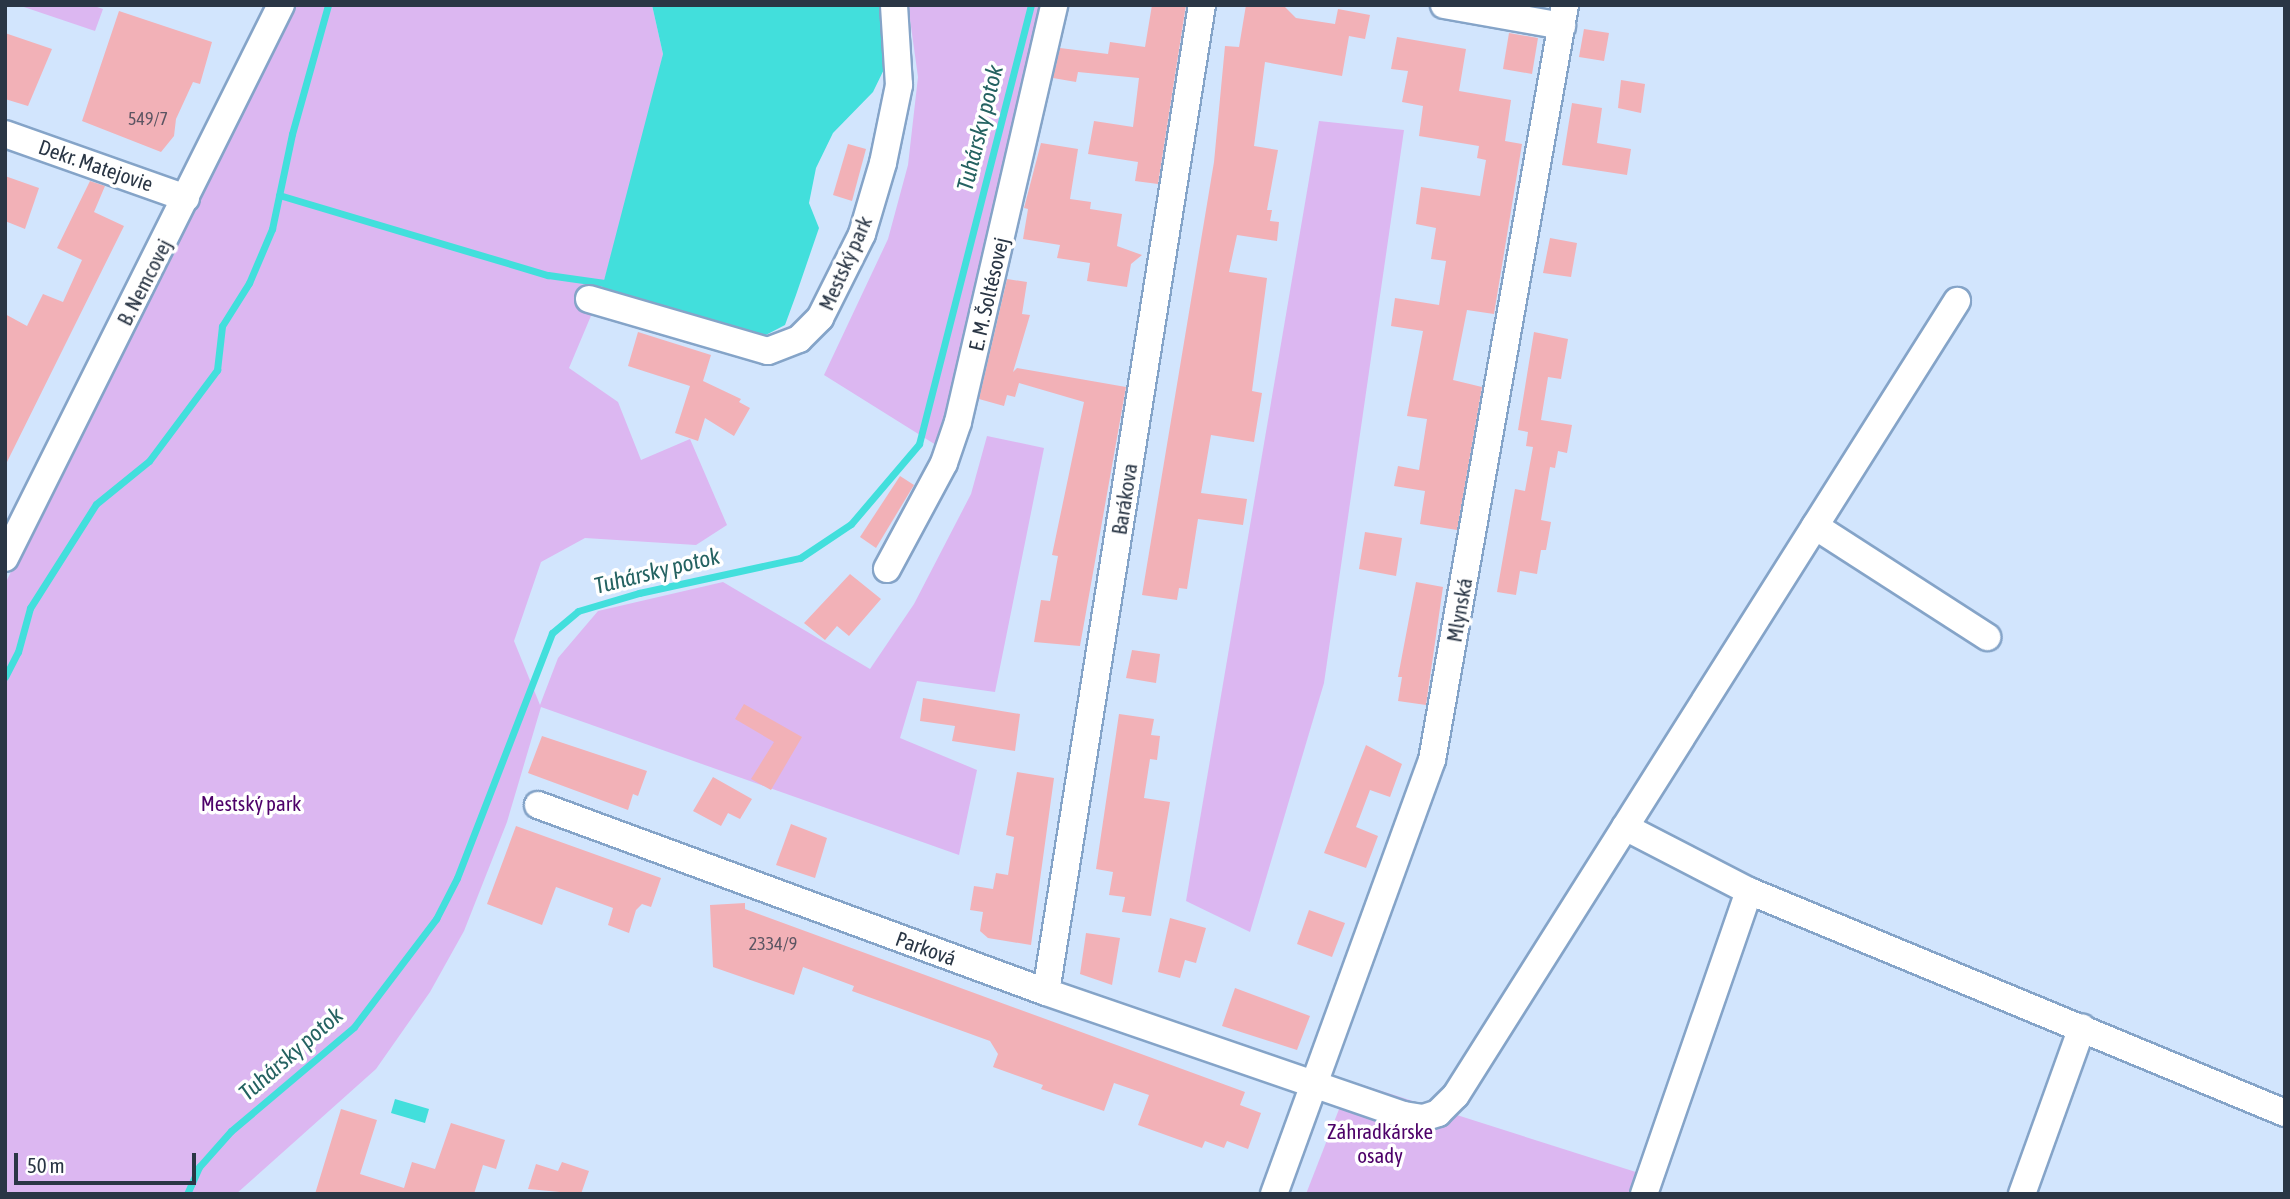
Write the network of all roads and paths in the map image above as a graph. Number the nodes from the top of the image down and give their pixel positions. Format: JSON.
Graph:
{"nodes":[{"id":1,"x":281,"y":5,"type":"edge"},
{"id":2,"x":894,"y":5,"type":"edge"},
{"id":3,"x":1055,"y":5,"type":"edge"},
{"id":4,"x":1202,"y":5,"type":"edge"},
{"id":5,"x":1444,"y":5,"type":"edge"},
{"id":6,"x":1564,"y":15,"type":"edge"},
{"id":7,"x":5,"y":134,"type":"edge"},
{"id":8,"x":186,"y":198,"type":"junction"},
{"id":9,"x":589,"y":299,"type":"dead end"},
{"id":10,"x":1957,"y":301,"type":"dead end"},
{"id":11,"x":1815,"y":526,"type":"junction"},
{"id":12,"x":5,"y":558,"type":"edge"},
{"id":13,"x":887,"y":569,"type":"dead end"},
{"id":14,"x":1987,"y":637,"type":"dead end"},
{"id":15,"x":538,"y":805,"type":"dead end"},
{"id":16,"x":1625,"y":827,"type":"junction"},
{"id":17,"x":1748,"y":891,"type":"junction"},
{"id":18,"x":1046,"y":992,"type":"junction"},
{"id":19,"x":2082,"y":1027,"type":"junction"},
{"id":20,"x":1316,"y":1083,"type":"junction"},
{"id":21,"x":2285,"y":1113,"type":"edge"},
{"id":22,"x":1274,"y":1194,"type":"edge"},
{"id":23,"x":1644,"y":1194,"type":"edge"},
{"id":24,"x":2022,"y":1194,"type":"edge"}],
"edges":[{"from":1,"to":8,"type":"street","name":"B. Nemcovej"},
{"from":2,"to":9,"type":"street","name":"Mestský park"},
{"from":3,"to":13,"type":"street","name":"E. M. Šoltésovej"},
{"from":4,"to":18,"type":"street","name":"Barákova"},
{"from":5,"to":6,"type":"street"},
{"from":6,"to":20,"type":"street","name":"Mlynská"},
{"from":7,"to":8,"type":"street","name":"Dekr. Matejovie"},
{"from":8,"to":12,"type":"street","name":"B. Nemcovej"},
{"from":10,"to":11,"type":"street"},
{"from":11,"to":14,"type":"street"},
{"from":11,"to":16,"type":"street"},
{"from":15,"to":18,"type":"street","name":"Parková"},
{"from":16,"to":17,"type":"street"},
{"from":16,"to":20,"type":"street","name":"Parková"},
{"from":17,"to":19,"type":"street"},
{"from":17,"to":23,"type":"street"},
{"from":18,"to":20,"type":"street","name":"Parková"},
{"from":19,"to":21,"type":"street"},
{"from":19,"to":24,"type":"street"},
{"from":20,"to":22,"type":"street","name":"Mlynská"}]}
